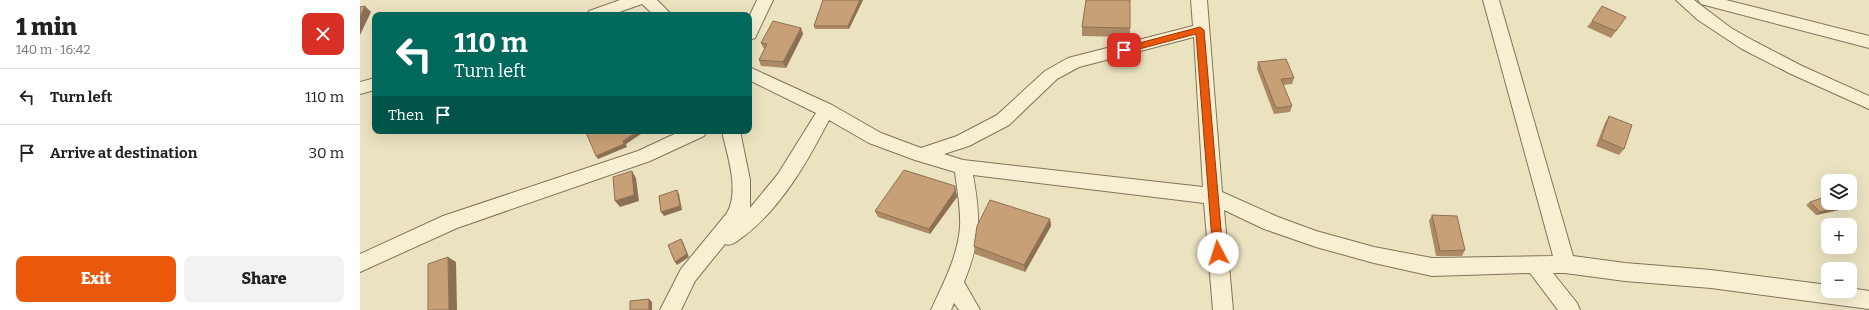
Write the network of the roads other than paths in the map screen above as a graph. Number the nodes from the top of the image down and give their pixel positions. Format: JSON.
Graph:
{"nodes":[{"id":1,"x":636,"y":0,"type":"edge"},
{"id":2,"x":647,"y":0,"type":"edge"},
{"id":3,"x":765,"y":0,"type":"edge"},
{"id":4,"x":1199,"y":0,"type":"edge"},
{"id":5,"x":1491,"y":0,"type":"edge"},
{"id":6,"x":1684,"y":0,"type":"edge"},
{"id":7,"x":1706,"y":0,"type":"edge"},
{"id":8,"x":602,"y":12,"type":"edge"},
{"id":9,"x":661,"y":12,"type":"edge"},
{"id":10,"x":752,"y":28,"type":"edge"},
{"id":11,"x":1200,"y":30,"type":"junction"},
{"id":12,"x":1869,"y":42,"type":"edge"},
{"id":13,"x":752,"y":74,"type":"edge"},
{"id":14,"x":372,"y":85,"type":"edge"},
{"id":15,"x":360,"y":88,"type":"edge"},
{"id":16,"x":1869,"y":103,"type":"edge"},
{"id":17,"x":826,"y":110,"type":"junction"},
{"id":18,"x":692,"y":134,"type":"edge"},
{"id":19,"x":732,"y":134,"type":"edge"},
{"id":20,"x":921,"y":155,"type":"junction"},
{"id":21,"x":963,"y":167,"type":"junction"},
{"id":22,"x":1213,"y":196,"type":"junction"},
{"id":23,"x":709,"y":250,"type":"junction"},
{"id":24,"x":360,"y":263,"type":"edge"},
{"id":25,"x":1534,"y":264,"type":"junction"},
{"id":26,"x":1565,"y":264,"type":"junction"},
{"id":27,"x":953,"y":283,"type":"junction"},
{"id":28,"x":1869,"y":300,"type":"edge"},
{"id":29,"x":670,"y":310,"type":"edge"},
{"id":30,"x":941,"y":310,"type":"edge"},
{"id":31,"x":970,"y":310,"type":"edge"},
{"id":32,"x":1223,"y":310,"type":"edge"},
{"id":33,"x":1570,"y":310,"type":"edge"}],
"edges":[{"from":1,"to":8,"type":"street"},
{"from":2,"to":9,"type":"street"},
{"from":3,"to":10,"type":"street"},
{"from":4,"to":11,"type":"street"},
{"from":5,"to":26,"type":"street"},
{"from":6,"to":16,"type":"street"},
{"from":7,"to":12,"type":"street"},
{"from":11,"to":20,"type":"street"},
{"from":11,"to":22,"type":"street"},
{"from":13,"to":17,"type":"street"},
{"from":14,"to":15,"type":"street"},
{"from":17,"to":20,"type":"street"},
{"from":17,"to":23,"type":"street"},
{"from":18,"to":24,"type":"street"},
{"from":19,"to":23,"type":"street"},
{"from":20,"to":21,"type":"street"},
{"from":21,"to":22,"type":"street"},
{"from":21,"to":27,"type":"street"},
{"from":22,"to":25,"type":"street"},
{"from":22,"to":32,"type":"street"},
{"from":23,"to":29,"type":"street"},
{"from":25,"to":26,"type":"street"},
{"from":25,"to":33,"type":"street"},
{"from":26,"to":28,"type":"street"},
{"from":27,"to":30,"type":"street"},
{"from":27,"to":31,"type":"street"}]}
